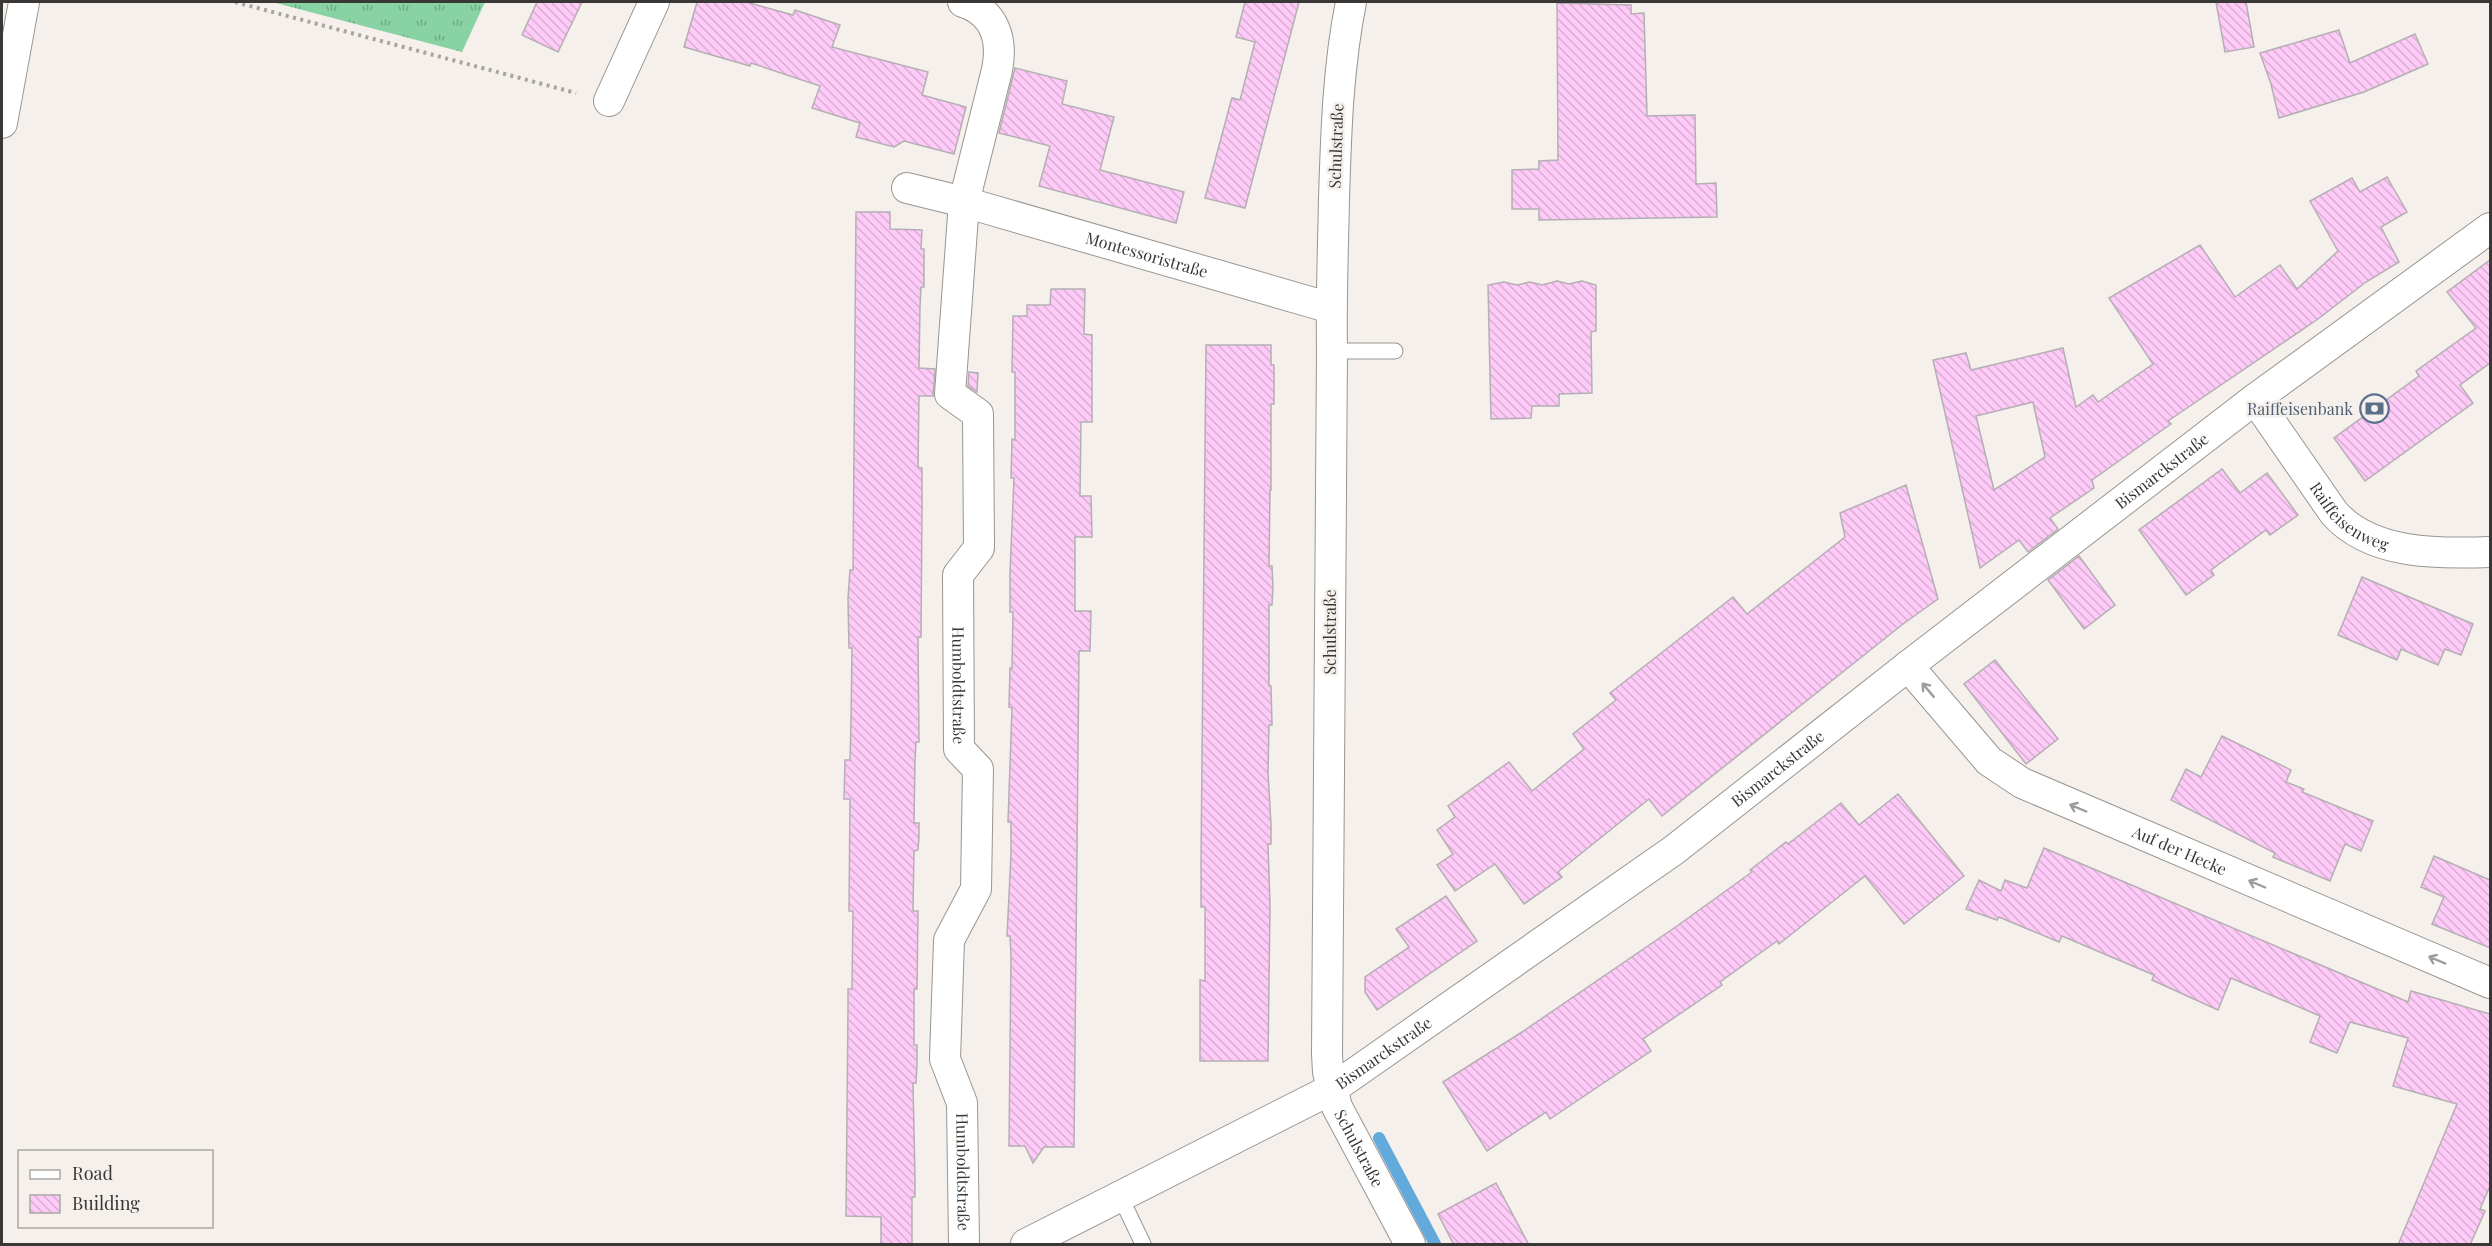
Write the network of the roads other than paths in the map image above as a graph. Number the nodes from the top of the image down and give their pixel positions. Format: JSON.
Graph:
{"nodes":[{"id":1,"x":24,"y":2,"type":"edge"},
{"id":2,"x":654,"y":2,"type":"edge"},
{"id":3,"x":963,"y":2,"type":"edge"},
{"id":4,"x":1351,"y":2,"type":"edge"},
{"id":5,"x":609,"y":101,"type":"road end"},
{"id":6,"x":2,"y":123,"type":"edge"},
{"id":7,"x":907,"y":188,"type":"dead end"},
{"id":8,"x":964,"y":202,"type":"junction"},
{"id":9,"x":2490,"y":228,"type":"edge"},
{"id":10,"x":1331,"y":308,"type":"junction"},
{"id":11,"x":1332,"y":351,"type":"junction"},
{"id":12,"x":1395,"y":351,"type":"dead end"},
{"id":13,"x":2255,"y":399,"type":"junction"},
{"id":14,"x":2490,"y":552,"type":"edge"},
{"id":15,"x":1908,"y":666,"type":"junction"},
{"id":16,"x":2490,"y":983,"type":"edge"},
{"id":17,"x":1332,"y":1089,"type":"junction"},
{"id":18,"x":1121,"y":1198,"type":"junction"},
{"id":19,"x":964,"y":1245,"type":"edge"},
{"id":20,"x":1026,"y":1245,"type":"edge"},
{"id":21,"x":1143,"y":1245,"type":"edge"},
{"id":22,"x":1410,"y":1245,"type":"edge"}],
"edges":[{"from":1,"to":6,"type":"street"},
{"from":2,"to":5,"type":"street"},
{"from":3,"to":8,"type":"street"},
{"from":4,"to":10,"type":"street","name":"Schulstraße"},
{"from":7,"to":8,"type":"street","name":"Montessoristraße"},
{"from":8,"to":10,"type":"street","name":"Montessoristraße"},
{"from":8,"to":19,"type":"street","name":"Humboldtstraße"},
{"from":9,"to":13,"type":"street","name":"Bismarckstraße"},
{"from":10,"to":11,"type":"street","name":"Schulstraße"},
{"from":11,"to":12,"type":"lane"},
{"from":11,"to":17,"type":"street","name":"Schulstraße"},
{"from":13,"to":14,"type":"street","name":"Raiffeisenweg"},
{"from":13,"to":15,"type":"street","name":"Bismarckstraße"},
{"from":16,"to":15,"type":"street","name":"Auf der Hecke","one_way":true},
{"from":15,"to":17,"type":"street","name":"Bismarckstraße"},
{"from":17,"to":18,"type":"street","name":"Bismarckstraße"},
{"from":17,"to":22,"type":"street","name":"Schulstraße"},
{"from":18,"to":20,"type":"street","name":"Bismarckstraße"},
{"from":18,"to":21,"type":"lane"}]}
